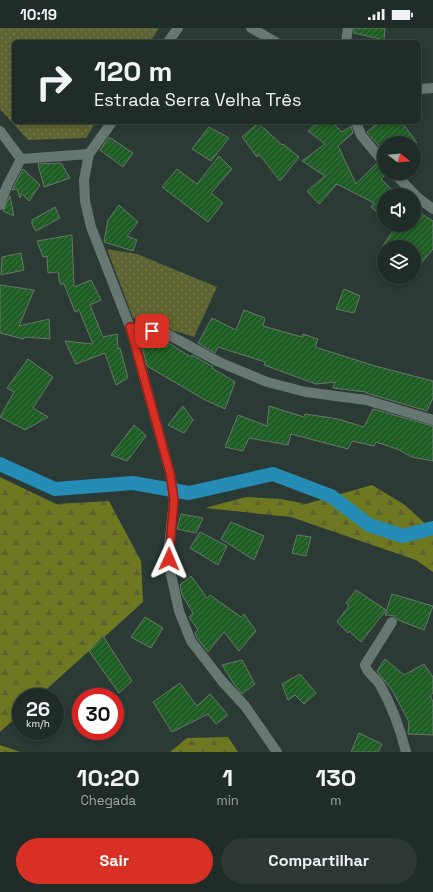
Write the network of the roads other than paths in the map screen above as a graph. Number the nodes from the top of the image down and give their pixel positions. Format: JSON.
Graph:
{"nodes":[{"id":1,"x":178,"y":28,"type":"edge"},
{"id":2,"x":251,"y":28,"type":"edge"},
{"id":3,"x":348,"y":28,"type":"edge"},
{"id":4,"x":169,"y":40,"type":"edge"},
{"id":5,"x":272,"y":40,"type":"edge"},
{"id":6,"x":346,"y":40,"type":"edge"},
{"id":7,"x":433,"y":88,"type":"edge"},
{"id":8,"x":421,"y":89,"type":"edge"},
{"id":9,"x":111,"y":124,"type":"edge"},
{"id":10,"x":357,"y":124,"type":"edge"},
{"id":11,"x":0,"y":131,"type":"edge"},
{"id":12,"x":89,"y":154,"type":"junction"},
{"id":13,"x":377,"y":154,"type":"edge"},
{"id":14,"x":20,"y":159,"type":"junction"},
{"id":15,"x":401,"y":180,"type":"edge"},
{"id":16,"x":0,"y":204,"type":"edge"},
{"id":17,"x":433,"y":209,"type":"edge"},
{"id":18,"x":130,"y":327,"type":"junction"},
{"id":19,"x":433,"y":420,"type":"edge"},
{"id":20,"x":392,"y":622,"type":"dead end"},
{"id":21,"x":277,"y":752,"type":"edge"},
{"id":22,"x":406,"y":752,"type":"edge"}],
"edges":[{"from":1,"to":4,"type":"street"},
{"from":2,"to":5,"type":"street"},
{"from":3,"to":6,"type":"street"},
{"from":7,"to":8,"type":"street"},
{"from":9,"to":12,"type":"street"},
{"from":10,"to":13,"type":"street"},
{"from":11,"to":14,"type":"street"},
{"from":12,"to":14,"type":"street"},
{"from":12,"to":18,"type":"street"},
{"from":14,"to":16,"type":"street"},
{"from":15,"to":17,"type":"street"},
{"from":18,"to":19,"type":"street"},
{"from":18,"to":21,"type":"street"},
{"from":20,"to":22,"type":"street"}]}
